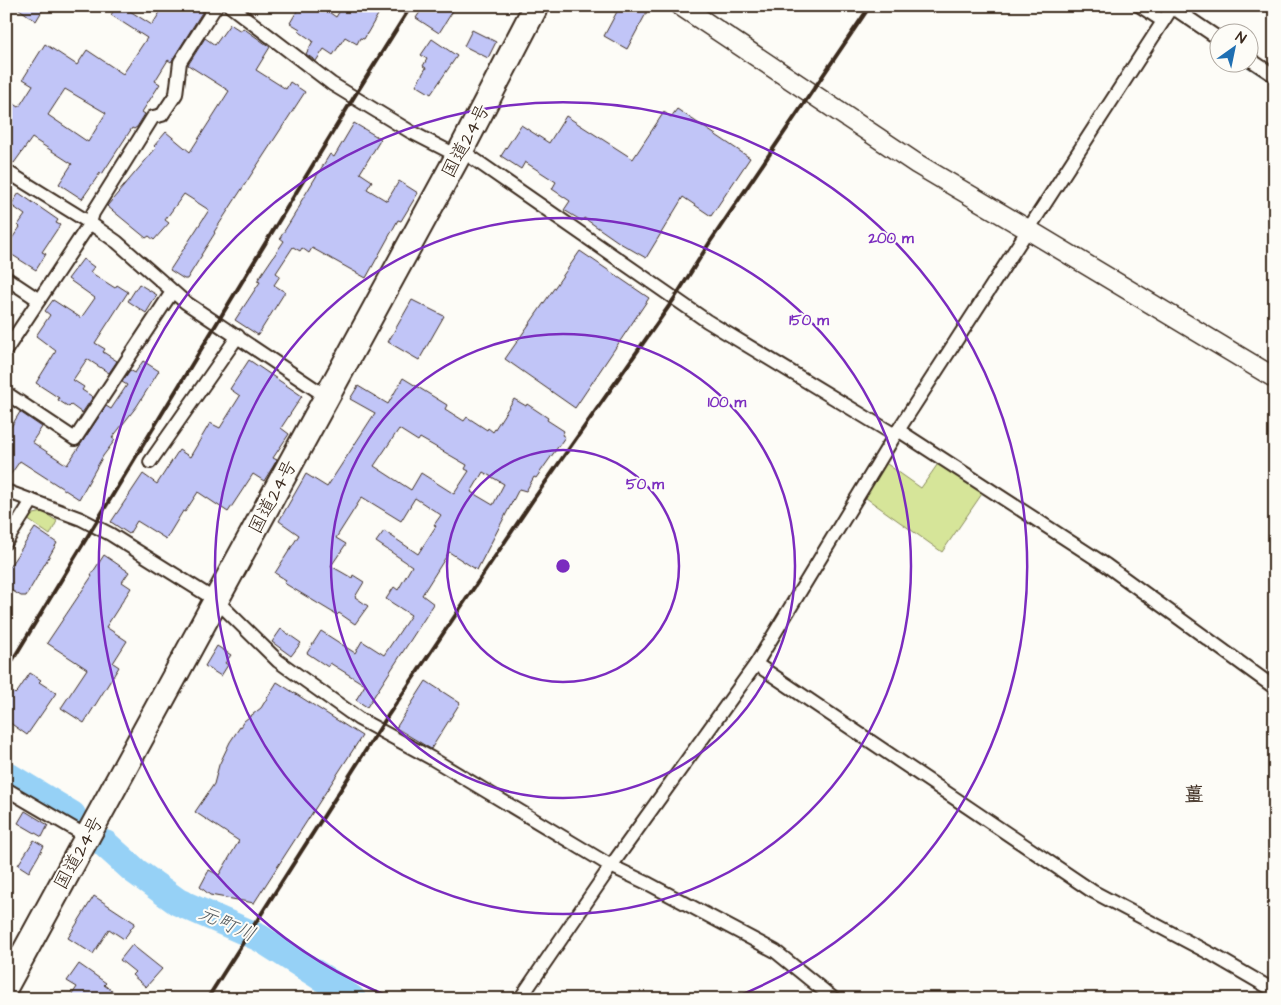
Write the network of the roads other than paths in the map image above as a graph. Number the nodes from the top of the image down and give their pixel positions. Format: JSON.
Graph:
{"nodes":[{"id":1,"x":216,"y":6,"type":"edge"},
{"id":2,"x":230,"y":6,"type":"edge"},
{"id":3,"x":536,"y":6,"type":"edge"},
{"id":4,"x":681,"y":6,"type":"edge"},
{"id":5,"x":1140,"y":6,"type":"edge"},
{"id":6,"x":1173,"y":7,"type":"edge"},
{"id":7,"x":1163,"y":21,"type":"junction"},
{"id":8,"x":1208,"y":31,"type":"edge"},
{"id":9,"x":1258,"y":65,"type":"edge"},
{"id":10,"x":1275,"y":76,"type":"edge"},
{"id":11,"x":460,"y":153,"type":"junction"},
{"id":12,"x":6,"y":171,"type":"edge"},
{"id":13,"x":90,"y":223,"type":"junction"},
{"id":14,"x":1027,"y":229,"type":"junction"},
{"id":15,"x":6,"y":278,"type":"edge"},
{"id":16,"x":172,"y":292,"type":"junction"},
{"id":17,"x":39,"y":300,"type":"junction"},
{"id":18,"x":238,"y":336,"type":"junction"},
{"id":19,"x":6,"y":350,"type":"edge"},
{"id":20,"x":1275,"y":378,"type":"edge"},
{"id":21,"x":6,"y":393,"type":"edge"},
{"id":22,"x":326,"y":397,"type":"junction"},
{"id":23,"x":896,"y":433,"type":"junction"},
{"id":24,"x":150,"y":462,"type":"dead end"},
{"id":25,"x":6,"y":491,"type":"edge"},
{"id":26,"x":32,"y":501,"type":"junction"},
{"id":27,"x":6,"y":542,"type":"edge"},
{"id":28,"x":217,"y":601,"type":"junction"},
{"id":29,"x":756,"y":664,"type":"junction"},
{"id":30,"x":1275,"y":688,"type":"edge"},
{"id":31,"x":6,"y":789,"type":"edge"},
{"id":32,"x":88,"y":837,"type":"junction"},
{"id":33,"x":611,"y":866,"type":"junction"},
{"id":34,"x":6,"y":986,"type":"edge"},
{"id":35,"x":1275,"y":991,"type":"edge"},
{"id":36,"x":520,"y":999,"type":"edge"},
{"id":37,"x":834,"y":999,"type":"edge"}],
"edges":[{"from":1,"to":13,"type":"street"},
{"from":2,"to":11,"type":"street"},
{"from":3,"to":11,"type":"highway","name":"国道24号"},
{"from":4,"to":14,"type":"street"},
{"from":5,"to":7,"type":"street"},
{"from":6,"to":7,"type":"street"},
{"from":6,"to":8,"type":"street"},
{"from":7,"to":14,"type":"street"},
{"from":9,"to":10,"type":"street"},
{"from":11,"to":22,"type":"highway","name":"国道24号"},
{"from":11,"to":23,"type":"street"},
{"from":12,"to":13,"type":"street"},
{"from":13,"to":16,"type":"street"},
{"from":13,"to":17,"type":"street"},
{"from":14,"to":20,"type":"street"},
{"from":14,"to":23,"type":"street"},
{"from":15,"to":17,"type":"street"},
{"from":16,"to":18,"type":"street"},
{"from":16,"to":21,"type":"street"},
{"from":17,"to":19,"type":"street"},
{"from":18,"to":22,"type":"street"},
{"from":18,"to":24,"type":"street"},
{"from":22,"to":28,"type":"highway","name":"国道24号"},
{"from":23,"to":29,"type":"street"},
{"from":23,"to":30,"type":"street"},
{"from":25,"to":26,"type":"street"},
{"from":26,"to":27,"type":"street"},
{"from":26,"to":28,"type":"street"},
{"from":28,"to":32,"type":"highway","name":"国道24号"},
{"from":28,"to":33,"type":"street"},
{"from":29,"to":33,"type":"street"},
{"from":29,"to":35,"type":"street"},
{"from":31,"to":32,"type":"street"},
{"from":32,"to":34,"type":"highway","name":"国道24号"},
{"from":33,"to":36,"type":"street"},
{"from":33,"to":37,"type":"street"}]}
